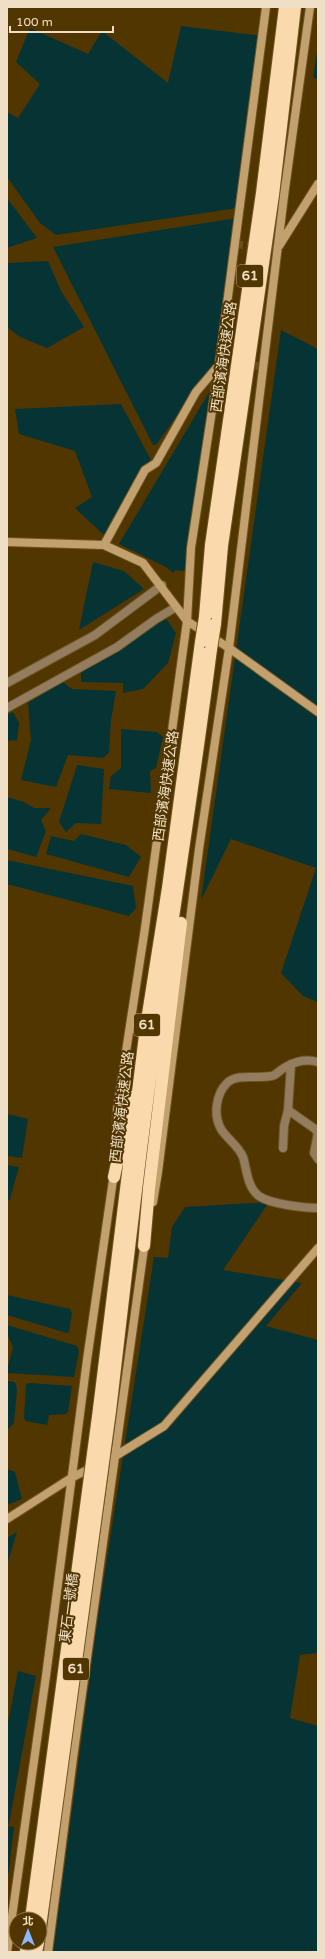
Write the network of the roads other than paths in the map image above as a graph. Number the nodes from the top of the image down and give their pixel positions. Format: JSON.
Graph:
{"nodes":[{"id":1,"x":266,"y":7,"type":"edge"},
{"id":2,"x":285,"y":7,"type":"edge"},
{"id":3,"x":295,"y":7,"type":"edge"},
{"id":4,"x":310,"y":7,"type":"edge"},
{"id":5,"x":318,"y":184,"type":"edge"},
{"id":6,"x":278,"y":249,"type":"junction"},
{"id":7,"x":219,"y":365,"type":"junction"},
{"id":8,"x":7,"y":542,"type":"edge"},
{"id":9,"x":104,"y":545,"type":"junction"},
{"id":10,"x":163,"y":588,"type":"junction"},
{"id":11,"x":176,"y":606,"type":"junction"},
{"id":12,"x":187,"y":620,"type":"junction"},
{"id":13,"x":210,"y":620,"type":"junction"},
{"id":14,"x":229,"y":648,"type":"junction"},
{"id":15,"x":7,"y":683,"type":"edge"},
{"id":16,"x":7,"y":708,"type":"edge"},
{"id":17,"x":318,"y":712,"type":"edge"},
{"id":18,"x":188,"y":783,"type":"junction"},
{"id":19,"x":318,"y":1062,"type":"edge"},
{"id":20,"x":291,"y":1064,"type":"junction"},
{"id":21,"x":288,"y":1110,"type":"junction"},
{"id":22,"x":283,"y":1148,"type":"dead end"},
{"id":23,"x":318,"y":1159,"type":"edge"},
{"id":24,"x":114,"y":1177,"type":"junction"},
{"id":25,"x":318,"y":1208,"type":"edge"},
{"id":26,"x":144,"y":1246,"type":"junction"},
{"id":27,"x":318,"y":1248,"type":"edge"},
{"id":28,"x":104,"y":1410,"type":"junction"},
{"id":29,"x":116,"y":1455,"type":"junction"},
{"id":30,"x":71,"y":1478,"type":"junction"},
{"id":31,"x":7,"y":1519,"type":"edge"},
{"id":32,"x":32,"y":1911,"type":"edge"},
{"id":33,"x":42,"y":1911,"type":"edge"},
{"id":34,"x":7,"y":1952,"type":"edge"},
{"id":35,"x":48,"y":1952,"type":"edge"}],
"edges":[{"from":1,"to":7,"type":"street"},
{"from":2,"to":13,"type":"highway","name":"西部濱海快速公路","number":"61"},
{"from":3,"to":13,"type":"highway","name":"西部濱海快速公路","number":"61"},
{"from":4,"to":6,"type":"street"},
{"from":5,"to":6,"type":"street"},
{"from":6,"to":14,"type":"street"},
{"from":7,"to":9,"type":"street"},
{"from":7,"to":12,"type":"street"},
{"from":8,"to":9,"type":"street"},
{"from":9,"to":10,"type":"street"},
{"from":10,"to":11,"type":"street"},
{"from":10,"to":15,"type":"street"},
{"from":11,"to":12,"type":"street"},
{"from":11,"to":16,"type":"street"},
{"from":12,"to":14,"type":"street"},
{"from":12,"to":24,"type":"street"},
{"from":13,"to":18,"type":"highway","name":"西部濱海快速公路","number":"61","bridge":true},
{"from":14,"to":17,"type":"street"},
{"from":14,"to":26,"type":"street"},
{"from":18,"to":24,"type":"highway"},
{"from":18,"to":26,"type":"highway"},
{"from":18,"to":28,"type":"highway","name":"西部濱海快速公路","number":"61"},
{"from":19,"to":20,"type":"street"},
{"from":20,"to":21,"type":"street"},
{"from":20,"to":25,"type":"street"},
{"from":21,"to":22,"type":"street"},
{"from":21,"to":23,"type":"street"},
{"from":24,"to":30,"type":"street"},
{"from":26,"to":29,"type":"street"},
{"from":27,"to":29,"type":"street"},
{"from":28,"to":32,"type":"highway","name":"東石一號橋","number":"61","bridge":true},
{"from":28,"to":33,"type":"highway","name":"東石一號橋","number":"61","bridge":true},
{"from":29,"to":30,"type":"street"},
{"from":29,"to":35,"type":"street"},
{"from":30,"to":31,"type":"street"},
{"from":30,"to":34,"type":"street"}]}
